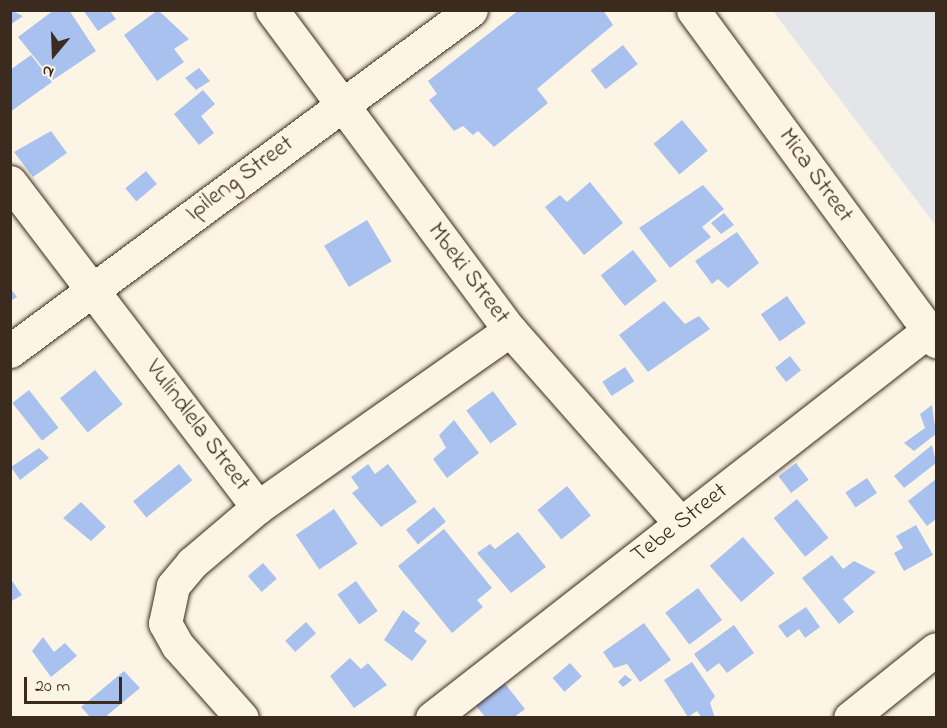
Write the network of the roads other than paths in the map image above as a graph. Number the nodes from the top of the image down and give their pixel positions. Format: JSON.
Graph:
{"nodes":[{"id":1,"x":272,"y":10,"type":"edge"},
{"id":2,"x":471,"y":10,"type":"edge"},
{"id":3,"x":693,"y":10,"type":"edge"},
{"id":4,"x":341,"y":105,"type":"junction"},
{"id":5,"x":10,"y":182,"type":"edge"},
{"id":6,"x":90,"y":289,"type":"junction"},
{"id":7,"x":510,"y":330,"type":"junction"},
{"id":8,"x":933,"y":335,"type":"edge"},
{"id":9,"x":10,"y":351,"type":"edge"},
{"id":10,"x":258,"y":507,"type":"junction"},
{"id":11,"x":680,"y":523,"type":"junction"},
{"id":12,"x":936,"y":649,"type":"edge"},
{"id":13,"x":242,"y":717,"type":"edge"},
{"id":14,"x":432,"y":717,"type":"edge"},
{"id":15,"x":850,"y":717,"type":"edge"}],
"edges":[{"from":1,"to":4,"type":"street","name":"Mbeki Street"},
{"from":2,"to":4,"type":"street","name":"Ipileng Street"},
{"from":3,"to":8,"type":"street","name":"Mica Street"},
{"from":4,"to":6,"type":"street","name":"Ipileng Street"},
{"from":4,"to":7,"type":"street","name":"Mbeki Street"},
{"from":5,"to":6,"type":"street","name":"Vulindlela Street"},
{"from":6,"to":9,"type":"street","name":"Ipileng Street"},
{"from":6,"to":10,"type":"street","name":"Vulindlela Street"},
{"from":7,"to":10,"type":"street"},
{"from":7,"to":11,"type":"street","name":"Mbeki Street"},
{"from":8,"to":11,"type":"street","name":"Tebe Street"},
{"from":10,"to":13,"type":"street","name":"Vulindlela Street"},
{"from":11,"to":14,"type":"street","name":"Tebe Street"},
{"from":12,"to":15,"type":"street"}]}
